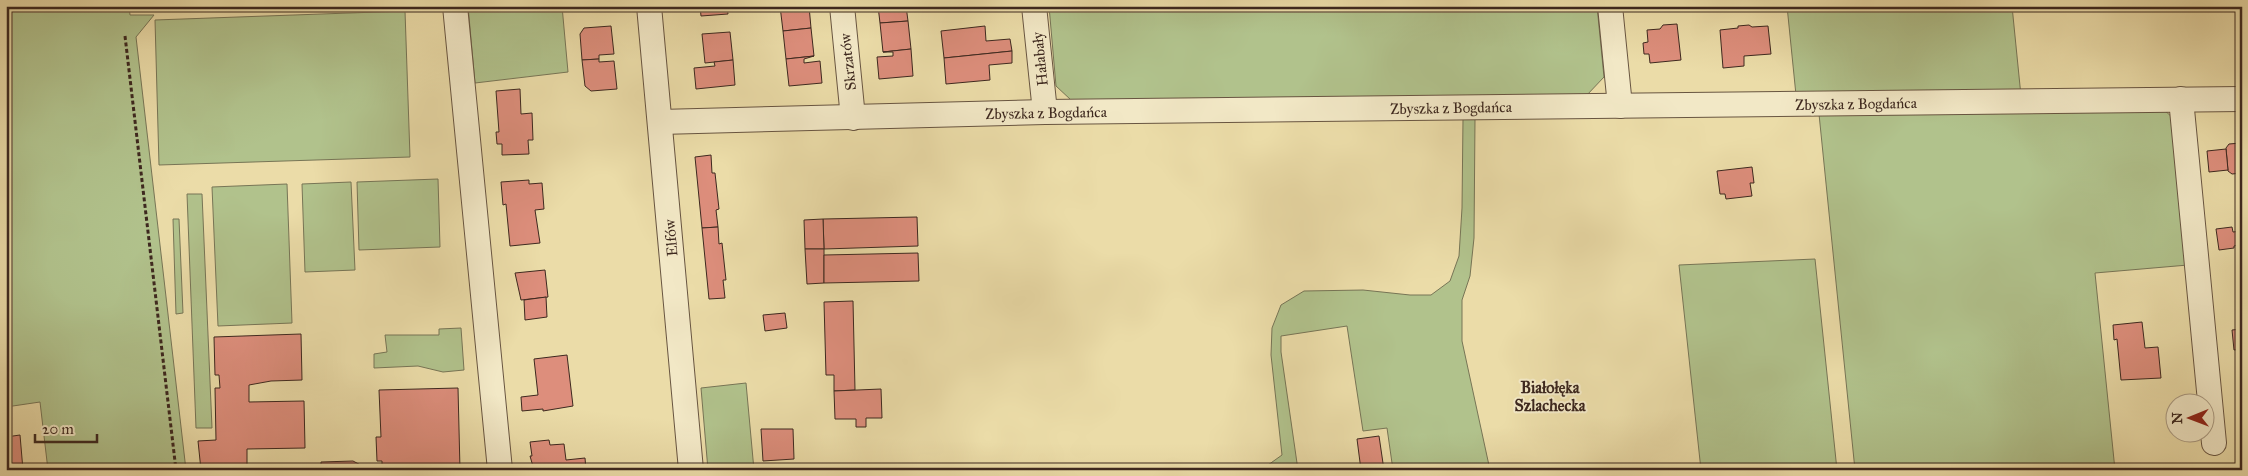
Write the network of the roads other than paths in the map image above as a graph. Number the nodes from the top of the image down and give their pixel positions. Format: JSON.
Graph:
{"nodes":[{"id":1,"x":455,"y":6,"type":"edge"},
{"id":2,"x":649,"y":6,"type":"edge"},
{"id":3,"x":842,"y":6,"type":"edge"},
{"id":4,"x":1034,"y":6,"type":"edge"},
{"id":5,"x":1610,"y":6,"type":"edge"},
{"id":6,"x":2181,"y":99,"type":"junction"},
{"id":7,"x":2242,"y":99,"type":"edge"},
{"id":8,"x":1620,"y":106,"type":"junction"},
{"id":9,"x":1045,"y":112,"type":"junction"},
{"id":10,"x":853,"y":118,"type":"junction"},
{"id":11,"x":660,"y":122,"type":"junction"},
{"id":12,"x":2209,"y":394,"type":"edge"},
{"id":13,"x":500,"y":470,"type":"edge"},
{"id":14,"x":691,"y":470,"type":"edge"}],
"edges":[{"from":1,"to":13,"type":"street"},
{"from":2,"to":11,"type":"street","name":"Elfów"},
{"from":3,"to":10,"type":"street","name":"Skrzatów"},
{"from":4,"to":9,"type":"street","name":"Hałabały"},
{"from":5,"to":8,"type":"street"},
{"from":6,"to":7,"type":"street","name":"Zbyszka z Bogdańca"},
{"from":6,"to":8,"type":"street","name":"Zbyszka z Bogdańca"},
{"from":6,"to":12,"type":"street"},
{"from":8,"to":9,"type":"street","name":"Zbyszka z Bogdańca"},
{"from":9,"to":10,"type":"street","name":"Zbyszka z Bogdańca"},
{"from":10,"to":11,"type":"street","name":"Zbyszka z Bogdańca"},
{"from":11,"to":14,"type":"street","name":"Elfów"}]}
